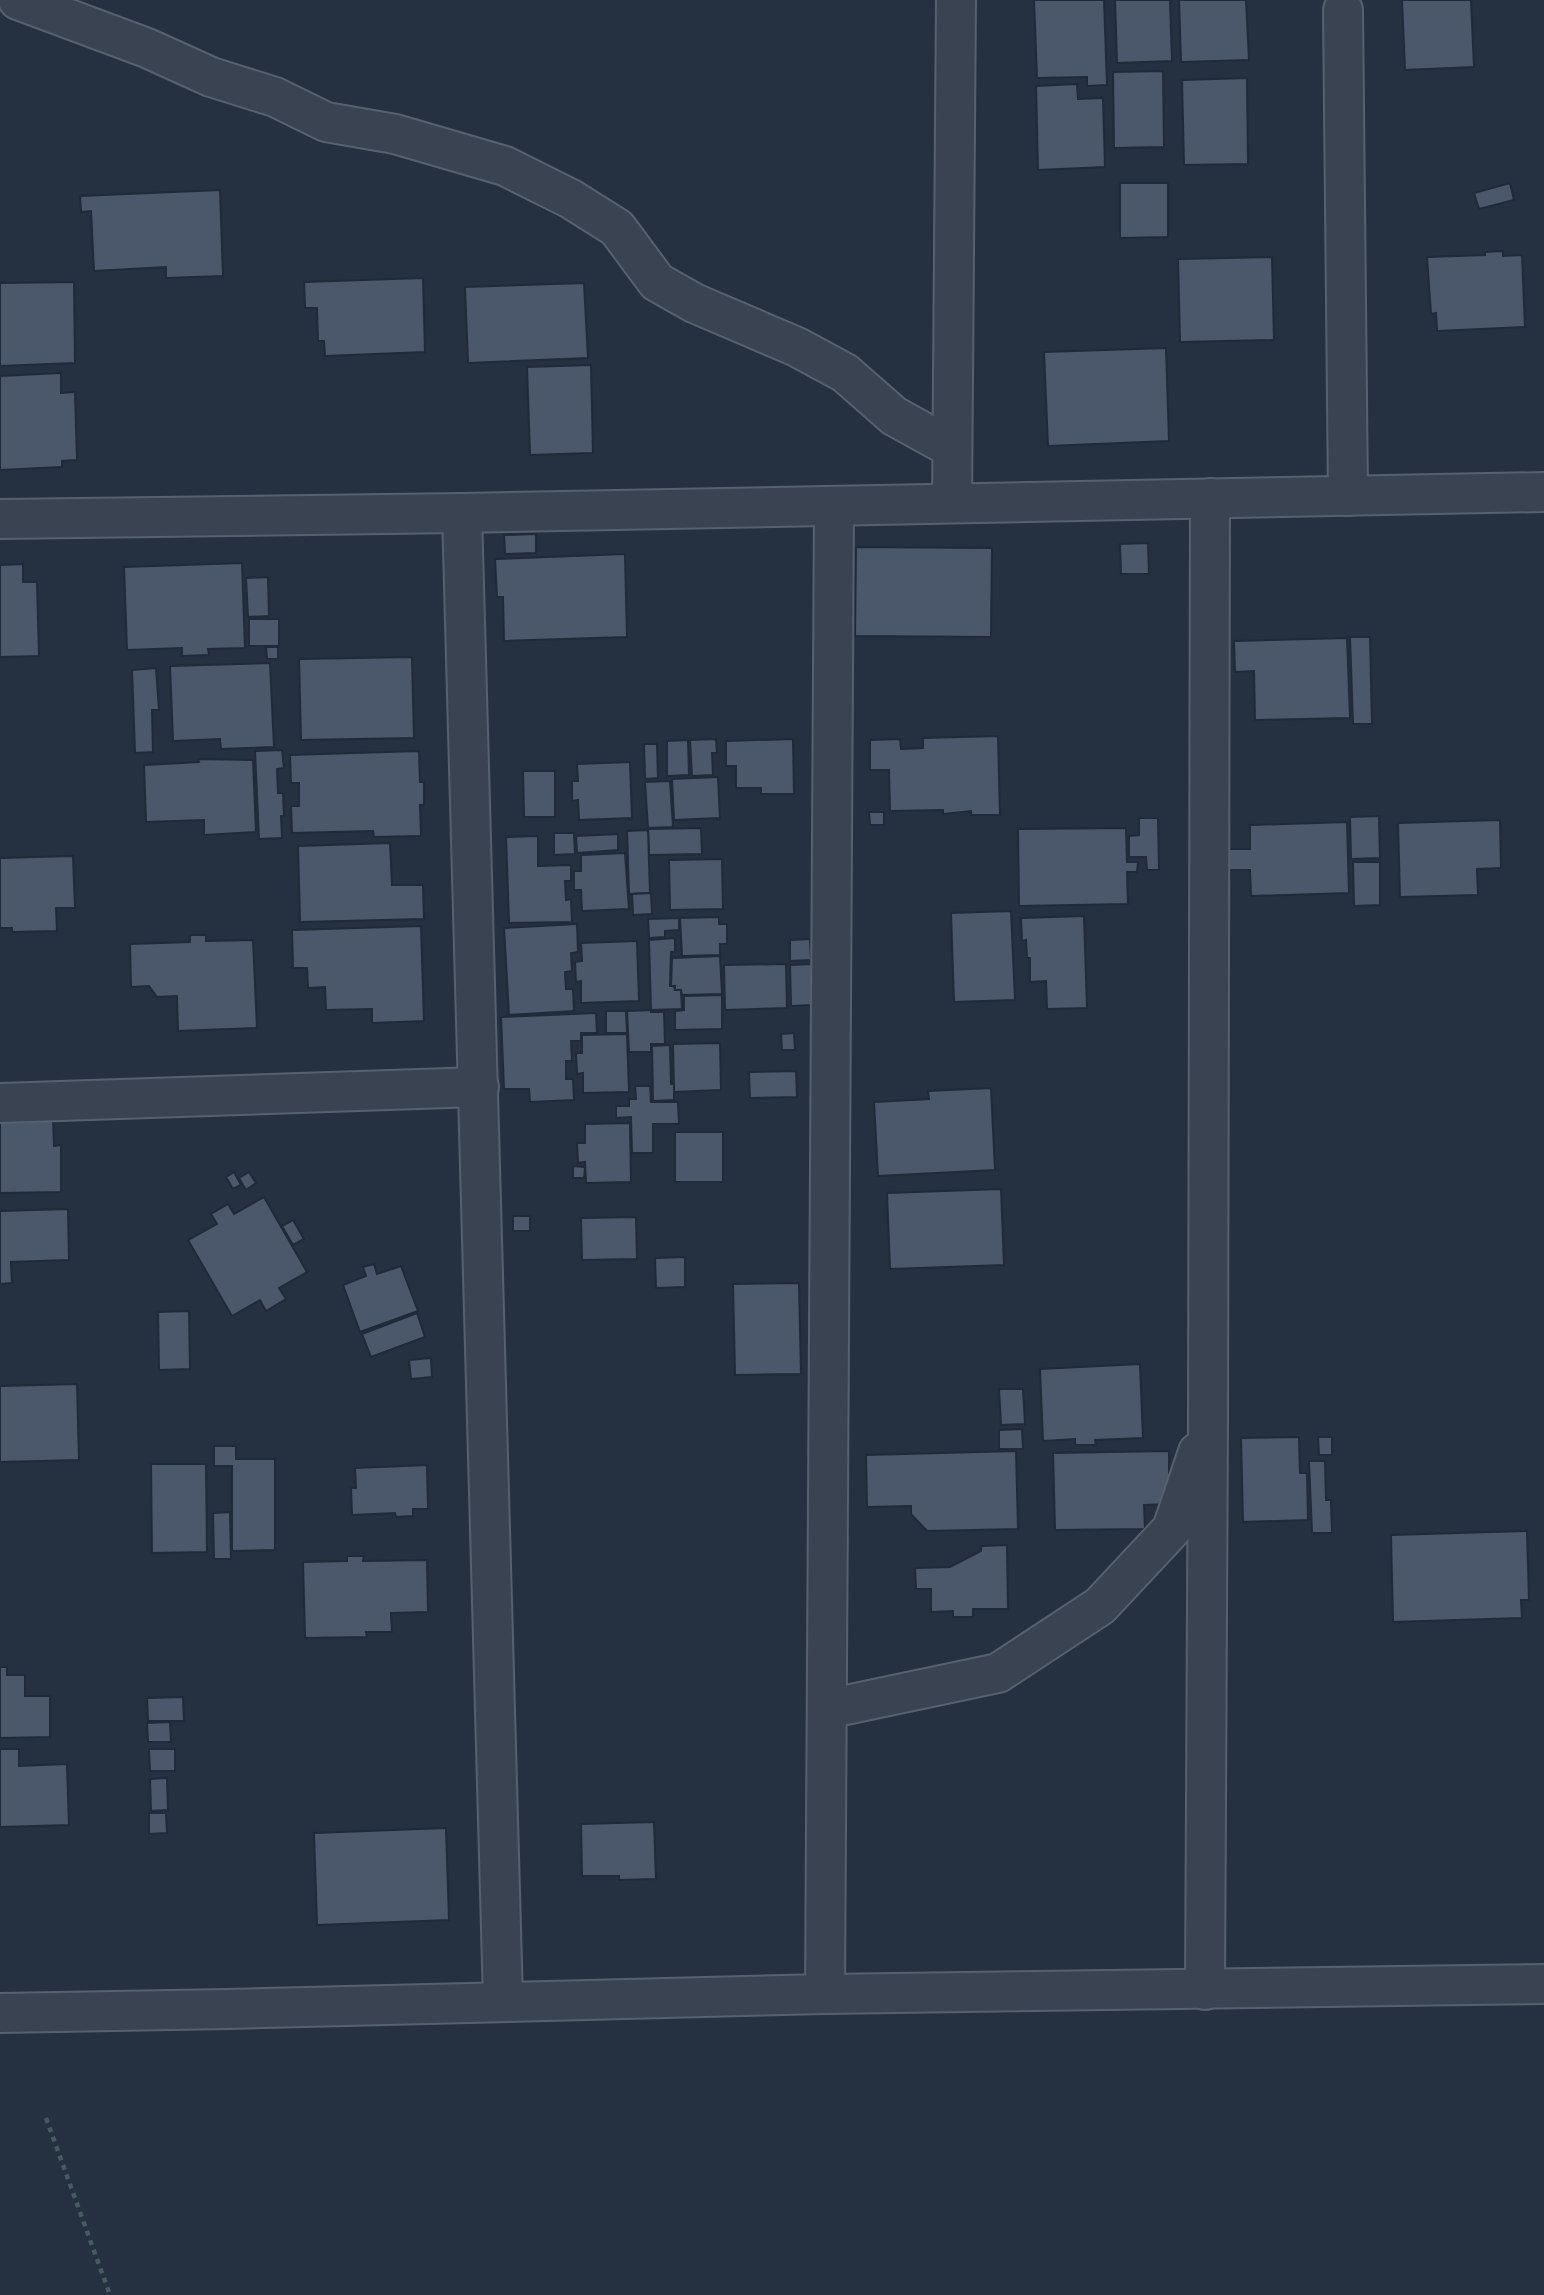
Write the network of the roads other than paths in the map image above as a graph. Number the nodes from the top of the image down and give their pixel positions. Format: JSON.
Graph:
{"nodes":[{"id":1,"x":18,"y":0,"type":"edge"},
{"id":2,"x":956,"y":0,"type":"edge"},
{"id":3,"x":1343,"y":10,"type":"dead end"},
{"id":4,"x":952,"y":448,"type":"junction"},
{"id":5,"x":1544,"y":492,"type":"edge"},
{"id":6,"x":1348,"y":496,"type":"junction"},
{"id":7,"x":1210,"y":498,"type":"junction"},
{"id":8,"x":952,"y":503,"type":"junction"},
{"id":9,"x":834,"y":506,"type":"junction"},
{"id":10,"x":462,"y":513,"type":"junction"},
{"id":11,"x":0,"y":519,"type":"edge"},
{"id":12,"x":479,"y":1087,"type":"junction"},
{"id":13,"x":0,"y":1103,"type":"edge"},
{"id":14,"x":1208,"y":1420,"type":"junction"},
{"id":15,"x":827,"y":1709,"type":"junction"},
{"id":16,"x":1544,"y":1983,"type":"edge"},
{"id":17,"x":1205,"y":1990,"type":"junction"},
{"id":18,"x":825,"y":1994,"type":"junction"},
{"id":19,"x":503,"y":2001,"type":"junction"},
{"id":20,"x":0,"y":2012,"type":"edge"}],
"edges":[{"from":1,"to":4,"type":"street"},
{"from":2,"to":4,"type":"street"},
{"from":3,"to":6,"type":"street"},
{"from":4,"to":8,"type":"street"},
{"from":5,"to":6,"type":"street"},
{"from":6,"to":7,"type":"street"},
{"from":7,"to":8,"type":"street"},
{"from":7,"to":14,"type":"street"},
{"from":8,"to":9,"type":"street"},
{"from":9,"to":10,"type":"street"},
{"from":9,"to":15,"type":"street"},
{"from":10,"to":11,"type":"street"},
{"from":10,"to":12,"type":"street"},
{"from":12,"to":13,"type":"street"},
{"from":12,"to":19,"type":"street"},
{"from":14,"to":15,"type":"street"},
{"from":14,"to":17,"type":"street"},
{"from":15,"to":18,"type":"street"},
{"from":16,"to":17,"type":"street"},
{"from":17,"to":18,"type":"street"},
{"from":18,"to":19,"type":"street"},
{"from":19,"to":20,"type":"street"}]}
